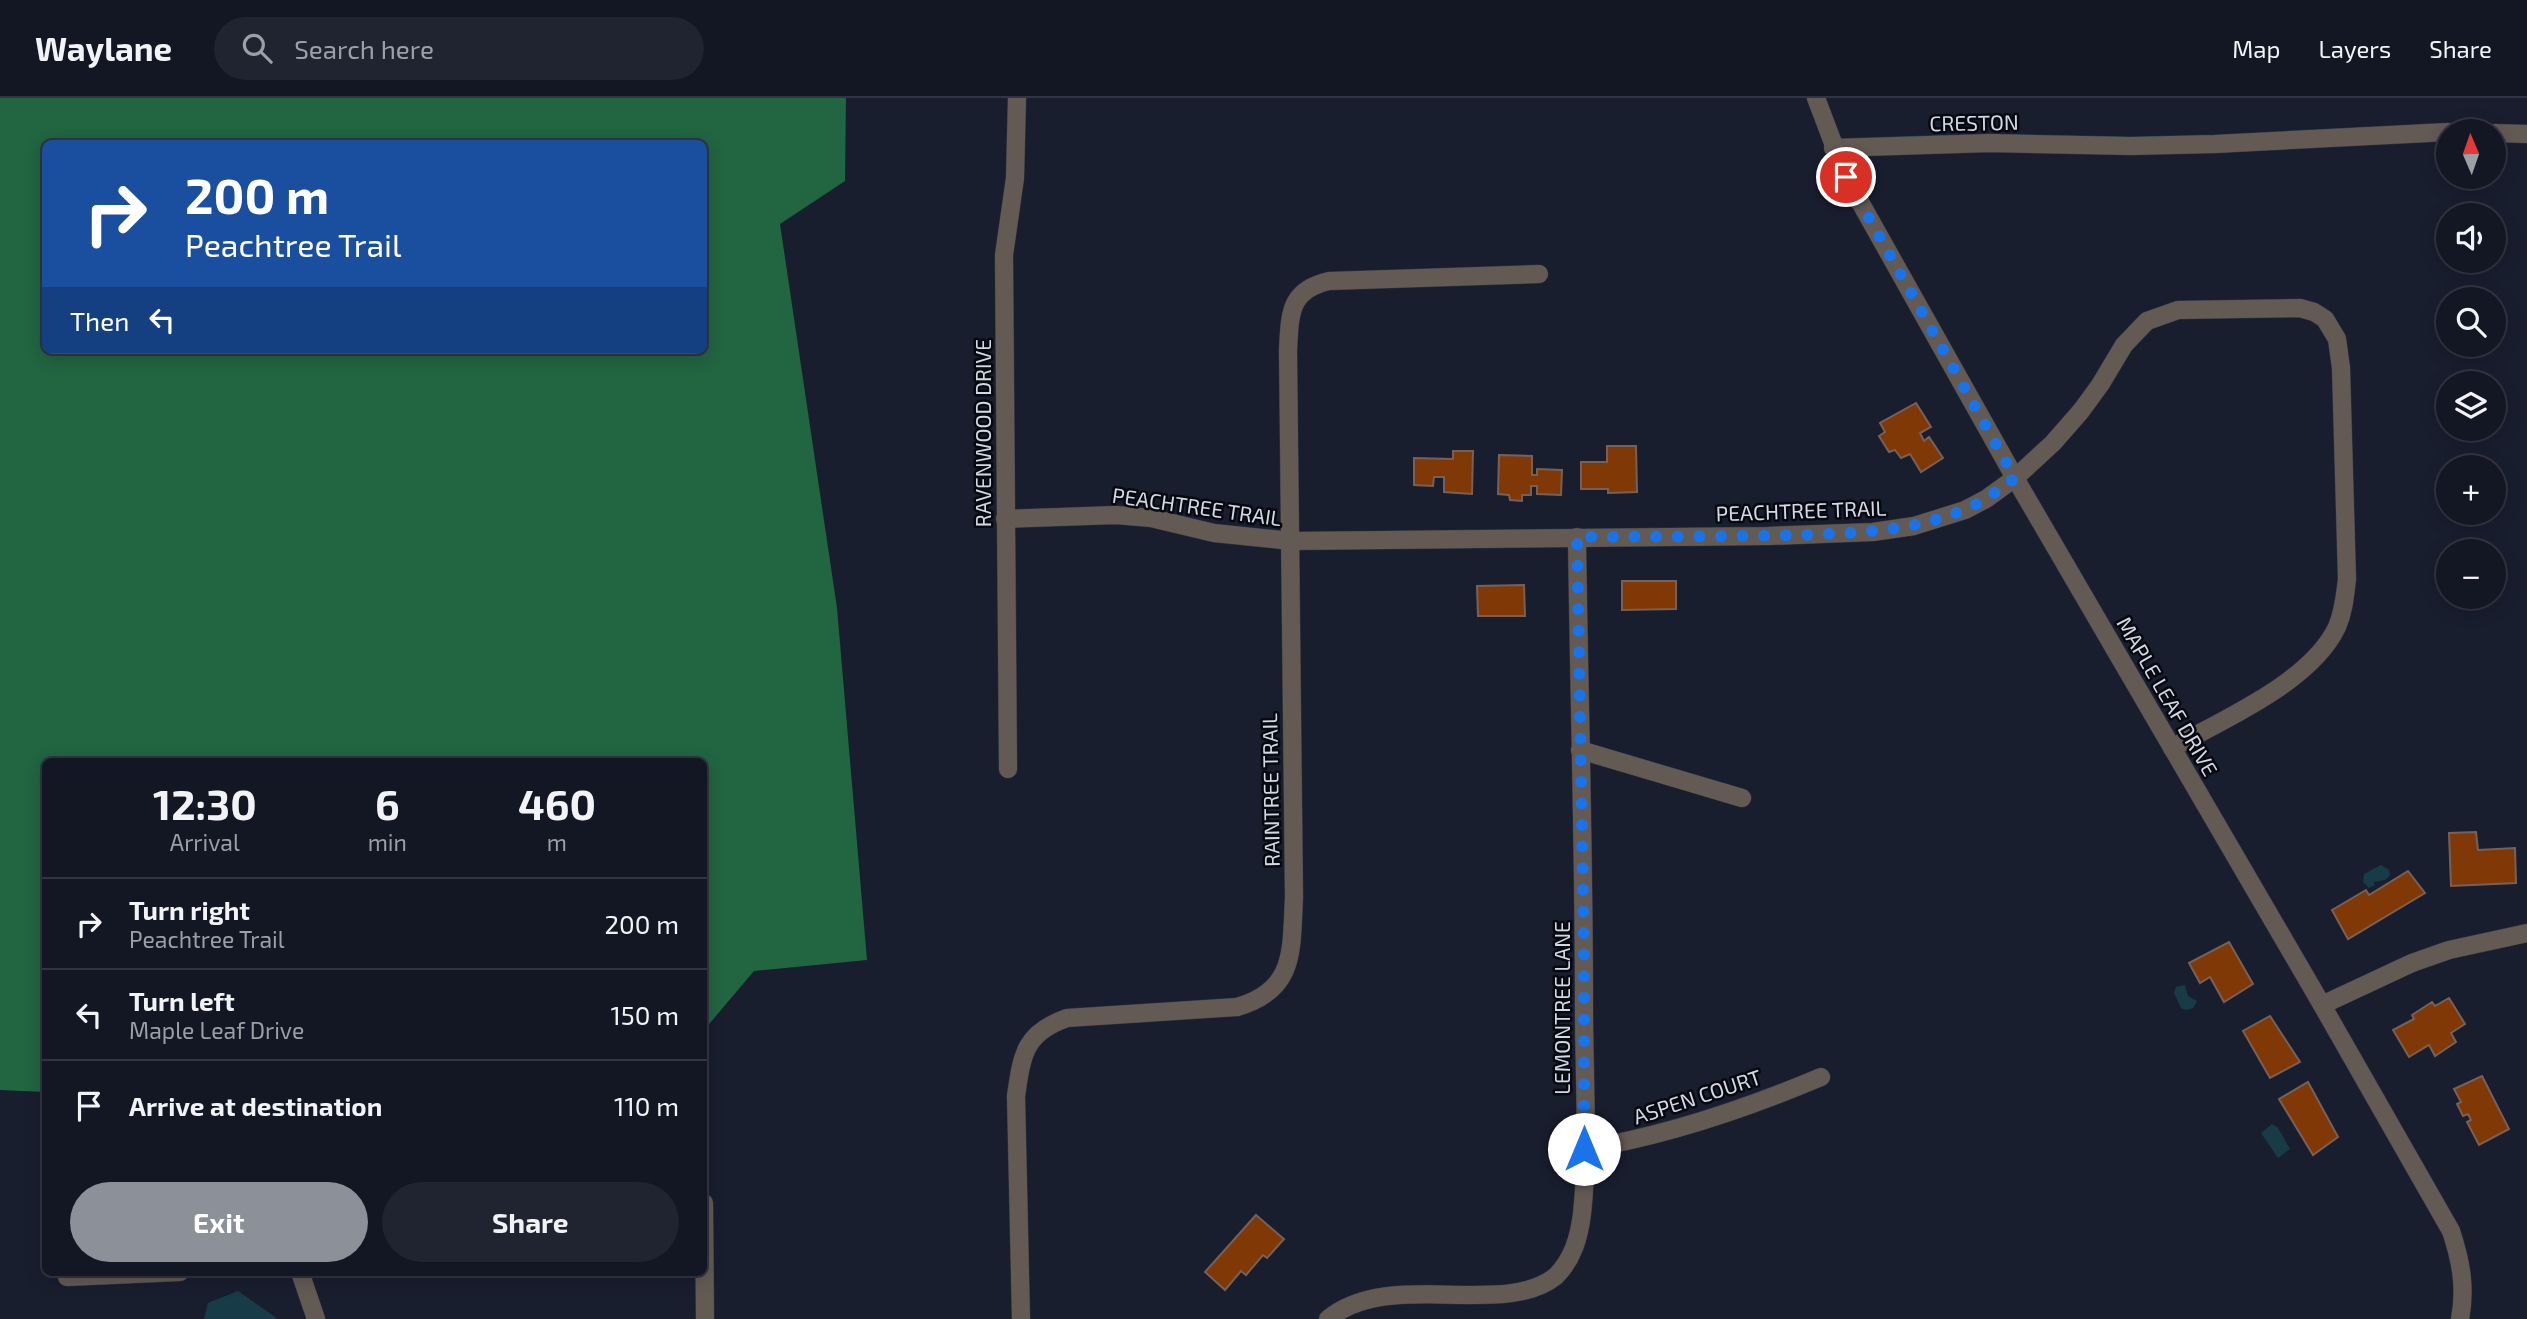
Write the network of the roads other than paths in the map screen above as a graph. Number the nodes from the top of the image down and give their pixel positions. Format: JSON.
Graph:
{"nodes":[{"id":1,"x":1017,"y":98,"type":"edge"},
{"id":2,"x":1816,"y":98,"type":"edge"},
{"id":3,"x":2436,"y":133,"type":"edge"},
{"id":4,"x":2506,"y":133,"type":"edge"},
{"id":5,"x":2527,"y":134,"type":"edge"},
{"id":6,"x":1833,"y":148,"type":"junction"},
{"id":7,"x":1538,"y":274,"type":"dead end"},
{"id":8,"x":2015,"y":478,"type":"junction"},
{"id":9,"x":1004,"y":519,"type":"junction"},
{"id":10,"x":1577,"y":537,"type":"junction"},
{"id":11,"x":1291,"y":541,"type":"junction"},
{"id":12,"x":2172,"y":748,"type":"junction"},
{"id":13,"x":1580,"y":751,"type":"junction"},
{"id":14,"x":1008,"y":769,"type":"dead end"},
{"id":15,"x":1742,"y":799,"type":"dead end"},
{"id":16,"x":2527,"y":933,"type":"edge"},
{"id":17,"x":2322,"y":1005,"type":"junction"},
{"id":18,"x":1821,"y":1077,"type":"dead end"},
{"id":19,"x":1584,"y":1149,"type":"junction"},
{"id":20,"x":90,"y":1276,"type":"edge"},
{"id":21,"x":301,"y":1276,"type":"edge"},
{"id":22,"x":705,"y":1276,"type":"edge"},
{"id":23,"x":68,"y":1277,"type":"dead end"},
{"id":24,"x":316,"y":1319,"type":"edge"},
{"id":25,"x":705,"y":1319,"type":"edge"},
{"id":26,"x":1021,"y":1319,"type":"edge"},
{"id":27,"x":1328,"y":1319,"type":"edge"},
{"id":28,"x":2460,"y":1319,"type":"edge"}],
"edges":[{"from":1,"to":9,"type":"street","name":"RAVENWOOD DRIVE"},
{"from":2,"to":6,"type":"street","name":"MAPLE LEAF DRIVE"},
{"from":3,"to":6,"type":"street","name":"CRESTON"},
{"from":4,"to":5,"type":"street"},
{"from":6,"to":8,"type":"street","name":"MAPLE LEAF DRIVE"},
{"from":7,"to":11,"type":"street","name":"RAINTREE TRAIL"},
{"from":8,"to":10,"type":"street","name":"PEACHTREE TRAIL"},
{"from":8,"to":12,"type":"street","name":"MAPLE LEAF DRIVE"},
{"from":8,"to":12,"type":"street","name":"PEACHTREE TRAIL"},
{"from":9,"to":11,"type":"street","name":"PEACHTREE TRAIL"},
{"from":9,"to":14,"type":"street","name":"RAVENWOOD DRIVE"},
{"from":10,"to":11,"type":"street","name":"PEACHTREE TRAIL"},
{"from":10,"to":13,"type":"street","name":"LEMONTREE LANE"},
{"from":11,"to":26,"type":"street","name":"RAINTREE TRAIL"},
{"from":12,"to":17,"type":"street","name":"MAPLE LEAF DRIVE"},
{"from":13,"to":15,"type":"street"},
{"from":13,"to":19,"type":"street","name":"LEMONTREE LANE"},
{"from":16,"to":17,"type":"street"},
{"from":17,"to":28,"type":"street","name":"MAPLE LEAF DRIVE"},
{"from":18,"to":19,"type":"street","name":"ASPEN COURT"},
{"from":19,"to":27,"type":"street","name":"LEMONTREE LANE"},
{"from":20,"to":23,"type":"street"},
{"from":21,"to":24,"type":"street"},
{"from":22,"to":25,"type":"street"}]}
